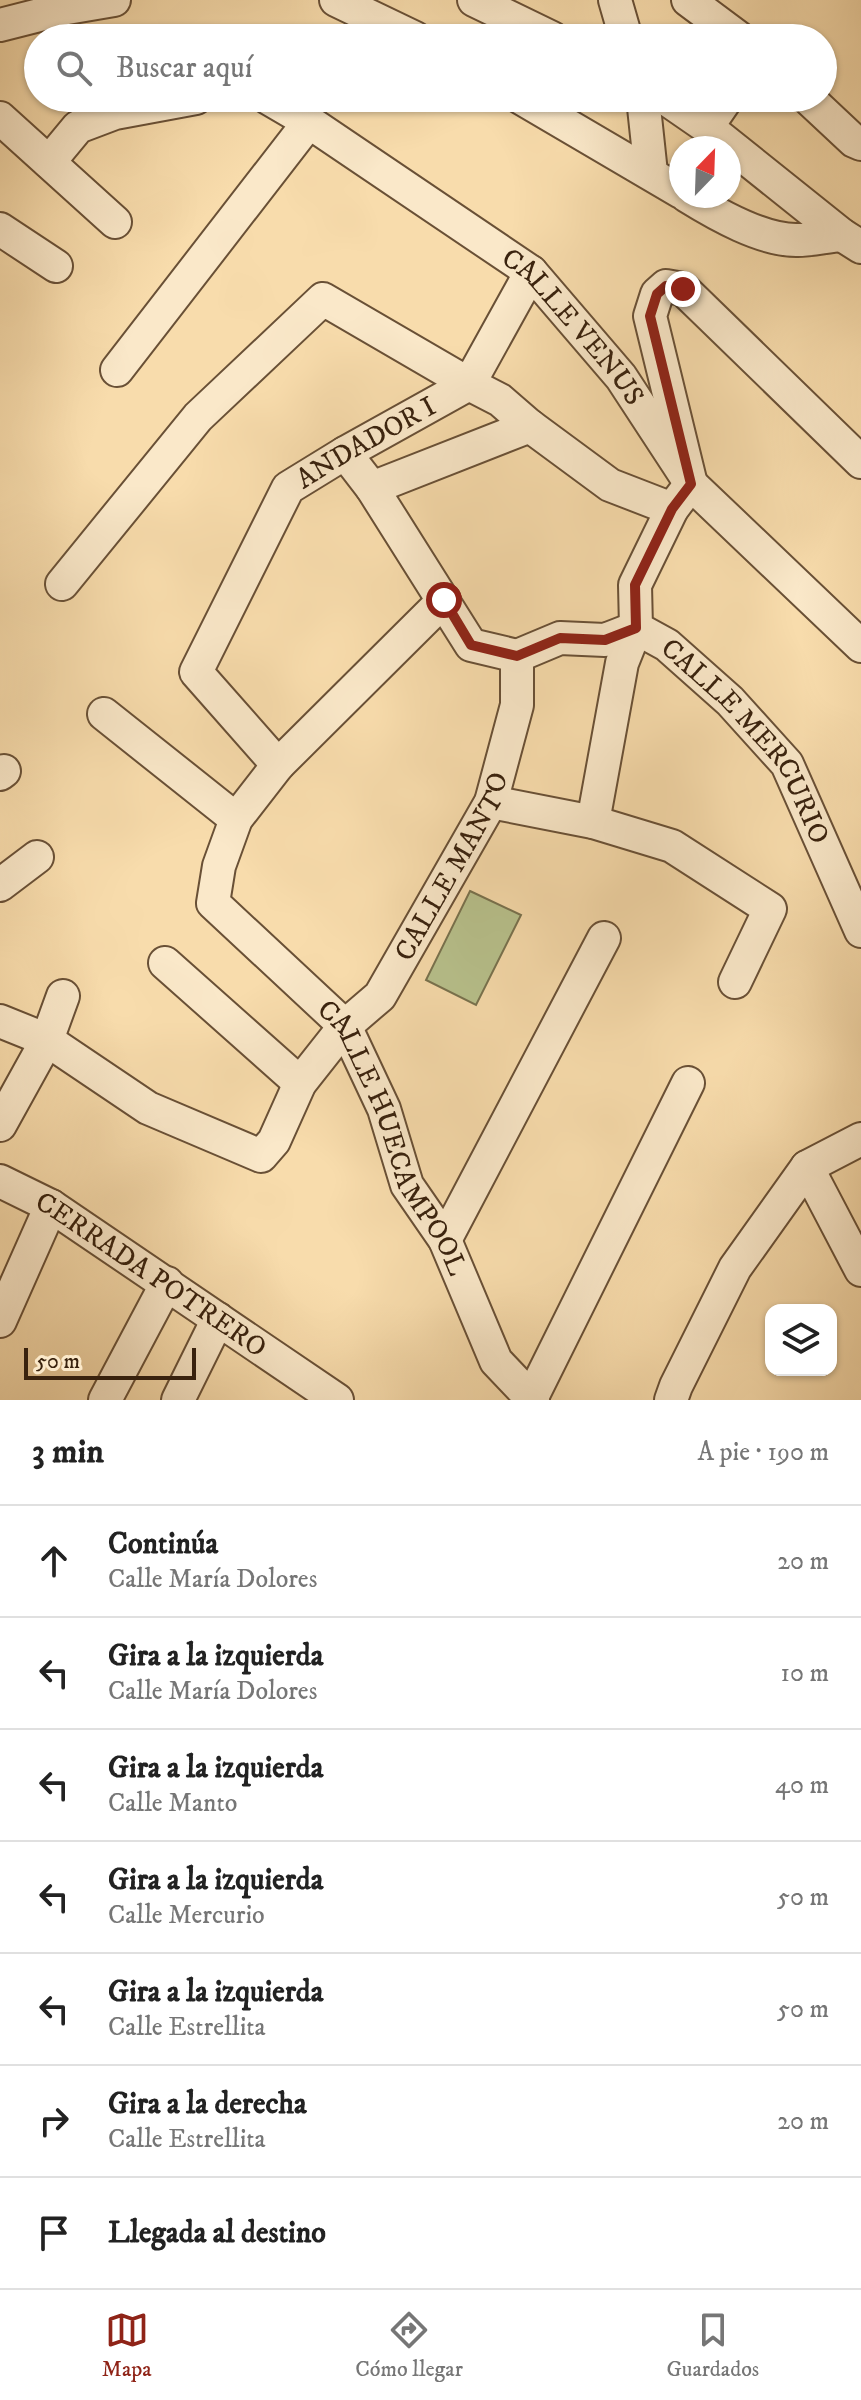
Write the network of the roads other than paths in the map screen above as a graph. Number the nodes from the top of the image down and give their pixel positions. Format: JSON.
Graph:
{"nodes":[{"id":1,"x":114,"y":0,"type":"edge"},
{"id":2,"x":336,"y":0,"type":"edge"},
{"id":3,"x":474,"y":0,"type":"edge"},
{"id":4,"x":615,"y":0,"type":"edge"},
{"id":5,"x":688,"y":0,"type":"edge"},
{"id":6,"x":386,"y":24,"type":"edge"},
{"id":7,"x":523,"y":24,"type":"edge"},
{"id":8,"x":622,"y":24,"type":"edge"},
{"id":9,"x":720,"y":24,"type":"edge"},
{"id":10,"x":0,"y":25,"type":"edge"},
{"id":11,"x":120,"y":112,"type":"edge"},
{"id":12,"x":292,"y":112,"type":"edge"},
{"id":13,"x":545,"y":112,"type":"edge"},
{"id":14,"x":644,"y":112,"type":"edge"},
{"id":15,"x":685,"y":112,"type":"edge"},
{"id":16,"x":717,"y":112,"type":"edge"},
{"id":17,"x":825,"y":112,"type":"edge"},
{"id":18,"x":0,"y":118,"type":"edge"},
{"id":19,"x":309,"y":122,"type":"junction"},
{"id":20,"x":707,"y":127,"type":"junction"},
{"id":21,"x":859,"y":139,"type":"edge"},
{"id":22,"x":49,"y":162,"type":"junction"},
{"id":23,"x":651,"y":173,"type":"junction"},
{"id":24,"x":669,"y":184,"type":"edge"},
{"id":25,"x":706,"y":208,"type":"edge"},
{"id":26,"x":115,"y":222,"type":"dead end"},
{"id":27,"x":0,"y":229,"type":"edge"},
{"id":28,"x":851,"y":241,"type":"edge"},
{"id":29,"x":56,"y":266,"type":"dead end"},
{"id":30,"x":531,"y":272,"type":"junction"},
{"id":31,"x":117,"y":370,"type":"dead end"},
{"id":32,"x":469,"y":384,"type":"junction"},
{"id":33,"x":530,"y":426,"type":"junction"},
{"id":34,"x":345,"y":453,"type":"junction"},
{"id":35,"x":861,"y":462,"type":"edge"},
{"id":36,"x":372,"y":488,"type":"junction"},
{"id":37,"x":682,"y":496,"type":"junction"},
{"id":38,"x":62,"y":584,"type":"dead end"},
{"id":39,"x":444,"y":600,"type":"junction"},
{"id":40,"x":636,"y":628,"type":"junction"},
{"id":41,"x":861,"y":646,"type":"edge"},
{"id":42,"x":517,"y":656,"type":"junction"},
{"id":43,"x":104,"y":714,"type":"dead end"},
{"id":44,"x":278,"y":765,"type":"junction"},
{"id":45,"x":491,"y":802,"type":"junction"},
{"id":46,"x":236,"y":819,"type":"junction"},
{"id":47,"x":593,"y":822,"type":"junction"},
{"id":48,"x":37,"y":857,"type":"dead end"},
{"id":49,"x":0,"y":885,"type":"edge"},
{"id":50,"x":861,"y":931,"type":"edge"},
{"id":51,"x":604,"y":938,"type":"dead end"},
{"id":52,"x":165,"y":963,"type":"dead end"},
{"id":53,"x":735,"y":982,"type":"dead end"},
{"id":54,"x":63,"y":996,"type":"dead end"},
{"id":55,"x":0,"y":1021,"type":"edge"},
{"id":56,"x":345,"y":1026,"type":"junction"},
{"id":57,"x":47,"y":1040,"type":"junction"},
{"id":58,"x":300,"y":1083,"type":"junction"},
{"id":59,"x":688,"y":1083,"type":"dead end"},
{"id":60,"x":0,"y":1125,"type":"edge"},
{"id":61,"x":861,"y":1139,"type":"edge"},
{"id":62,"x":807,"y":1167,"type":"junction"},
{"id":63,"x":0,"y":1181,"type":"edge"},
{"id":64,"x":51,"y":1206,"type":"junction"},
{"id":65,"x":445,"y":1240,"type":"junction"},
{"id":66,"x":861,"y":1270,"type":"edge"},
{"id":67,"x":167,"y":1283,"type":"junction"},
{"id":68,"x":218,"y":1319,"type":"junction"},
{"id":69,"x":0,"y":1321,"type":"edge"},
{"id":70,"x":105,"y":1400,"type":"edge"},
{"id":71,"x":178,"y":1400,"type":"edge"},
{"id":72,"x":337,"y":1400,"type":"edge"},
{"id":73,"x":532,"y":1400,"type":"edge"},
{"id":74,"x":671,"y":1400,"type":"edge"}],
"edges":[{"from":1,"to":10,"type":"street"},
{"from":2,"to":6,"type":"street"},
{"from":3,"to":7,"type":"street"},
{"from":4,"to":8,"type":"street"},
{"from":5,"to":9,"type":"street"},
{"from":11,"to":22,"type":"street"},
{"from":12,"to":19,"type":"street","name":"CALLE VENUS"},
{"from":13,"to":23,"type":"street"},
{"from":14,"to":23,"type":"street"},
{"from":15,"to":20,"type":"street"},
{"from":16,"to":20,"type":"street"},
{"from":17,"to":21,"type":"street"},
{"from":18,"to":22,"type":"street"},
{"from":19,"to":30,"type":"street","name":"CALLE VENUS"},
{"from":19,"to":31,"type":"street"},
{"from":20,"to":28,"type":"street"},
{"from":22,"to":26,"type":"street"},
{"from":23,"to":24,"type":"street"},
{"from":25,"to":28,"type":"street"},
{"from":27,"to":29,"type":"street"},
{"from":30,"to":32,"type":"street","name":"ANDADOR I"},
{"from":30,"to":37,"type":"street","name":"CALLE VENUS"},
{"from":32,"to":33,"type":"street"},
{"from":32,"to":34,"type":"street","name":"ANDADOR I"},
{"from":32,"to":38,"type":"street"},
{"from":33,"to":36,"type":"street"},
{"from":33,"to":37,"type":"street"},
{"from":34,"to":36,"type":"street"},
{"from":34,"to":44,"type":"street","name":"ANDADOR I"},
{"from":35,"to":37,"type":"street"},
{"from":36,"to":39,"type":"street"},
{"from":37,"to":40,"type":"street","name":"CALLE MERCURIO"},
{"from":37,"to":41,"type":"street","name":"CALLE VENUS"},
{"from":39,"to":42,"type":"street"},
{"from":39,"to":44,"type":"street"},
{"from":40,"to":42,"type":"street"},
{"from":40,"to":47,"type":"street"},
{"from":40,"to":50,"type":"street","name":"CALLE MERCURIO"},
{"from":42,"to":45,"type":"street","name":"CALLE MANTO"},
{"from":43,"to":46,"type":"street"},
{"from":44,"to":46,"type":"street"},
{"from":45,"to":47,"type":"street"},
{"from":45,"to":56,"type":"street","name":"CALLE MANTO"},
{"from":46,"to":56,"type":"street","name":"CALLE HUECAMPOOL"},
{"from":47,"to":53,"type":"street"},
{"from":48,"to":49,"type":"street"},
{"from":51,"to":65,"type":"street"},
{"from":52,"to":58,"type":"street"},
{"from":54,"to":57,"type":"street"},
{"from":55,"to":57,"type":"street"},
{"from":56,"to":58,"type":"street","name":"CALLE MANTO"},
{"from":56,"to":65,"type":"street","name":"CALLE HUECAMPOOL"},
{"from":57,"to":58,"type":"street","name":"CALLE MANTO"},
{"from":57,"to":60,"type":"street"},
{"from":59,"to":73,"type":"street"},
{"from":61,"to":62,"type":"street"},
{"from":62,"to":66,"type":"street"},
{"from":62,"to":74,"type":"street"},
{"from":63,"to":64,"type":"street","name":"CERRADA POTRERO"},
{"from":64,"to":67,"type":"street","name":"CERRADA POTRERO"},
{"from":64,"to":69,"type":"street"},
{"from":65,"to":73,"type":"street","name":"CALLE HUECAMPOOL"},
{"from":67,"to":68,"type":"street","name":"CERRADA POTRERO"},
{"from":67,"to":70,"type":"street"},
{"from":68,"to":71,"type":"street"},
{"from":68,"to":72,"type":"street","name":"CERRADA POTRERO"}]}
